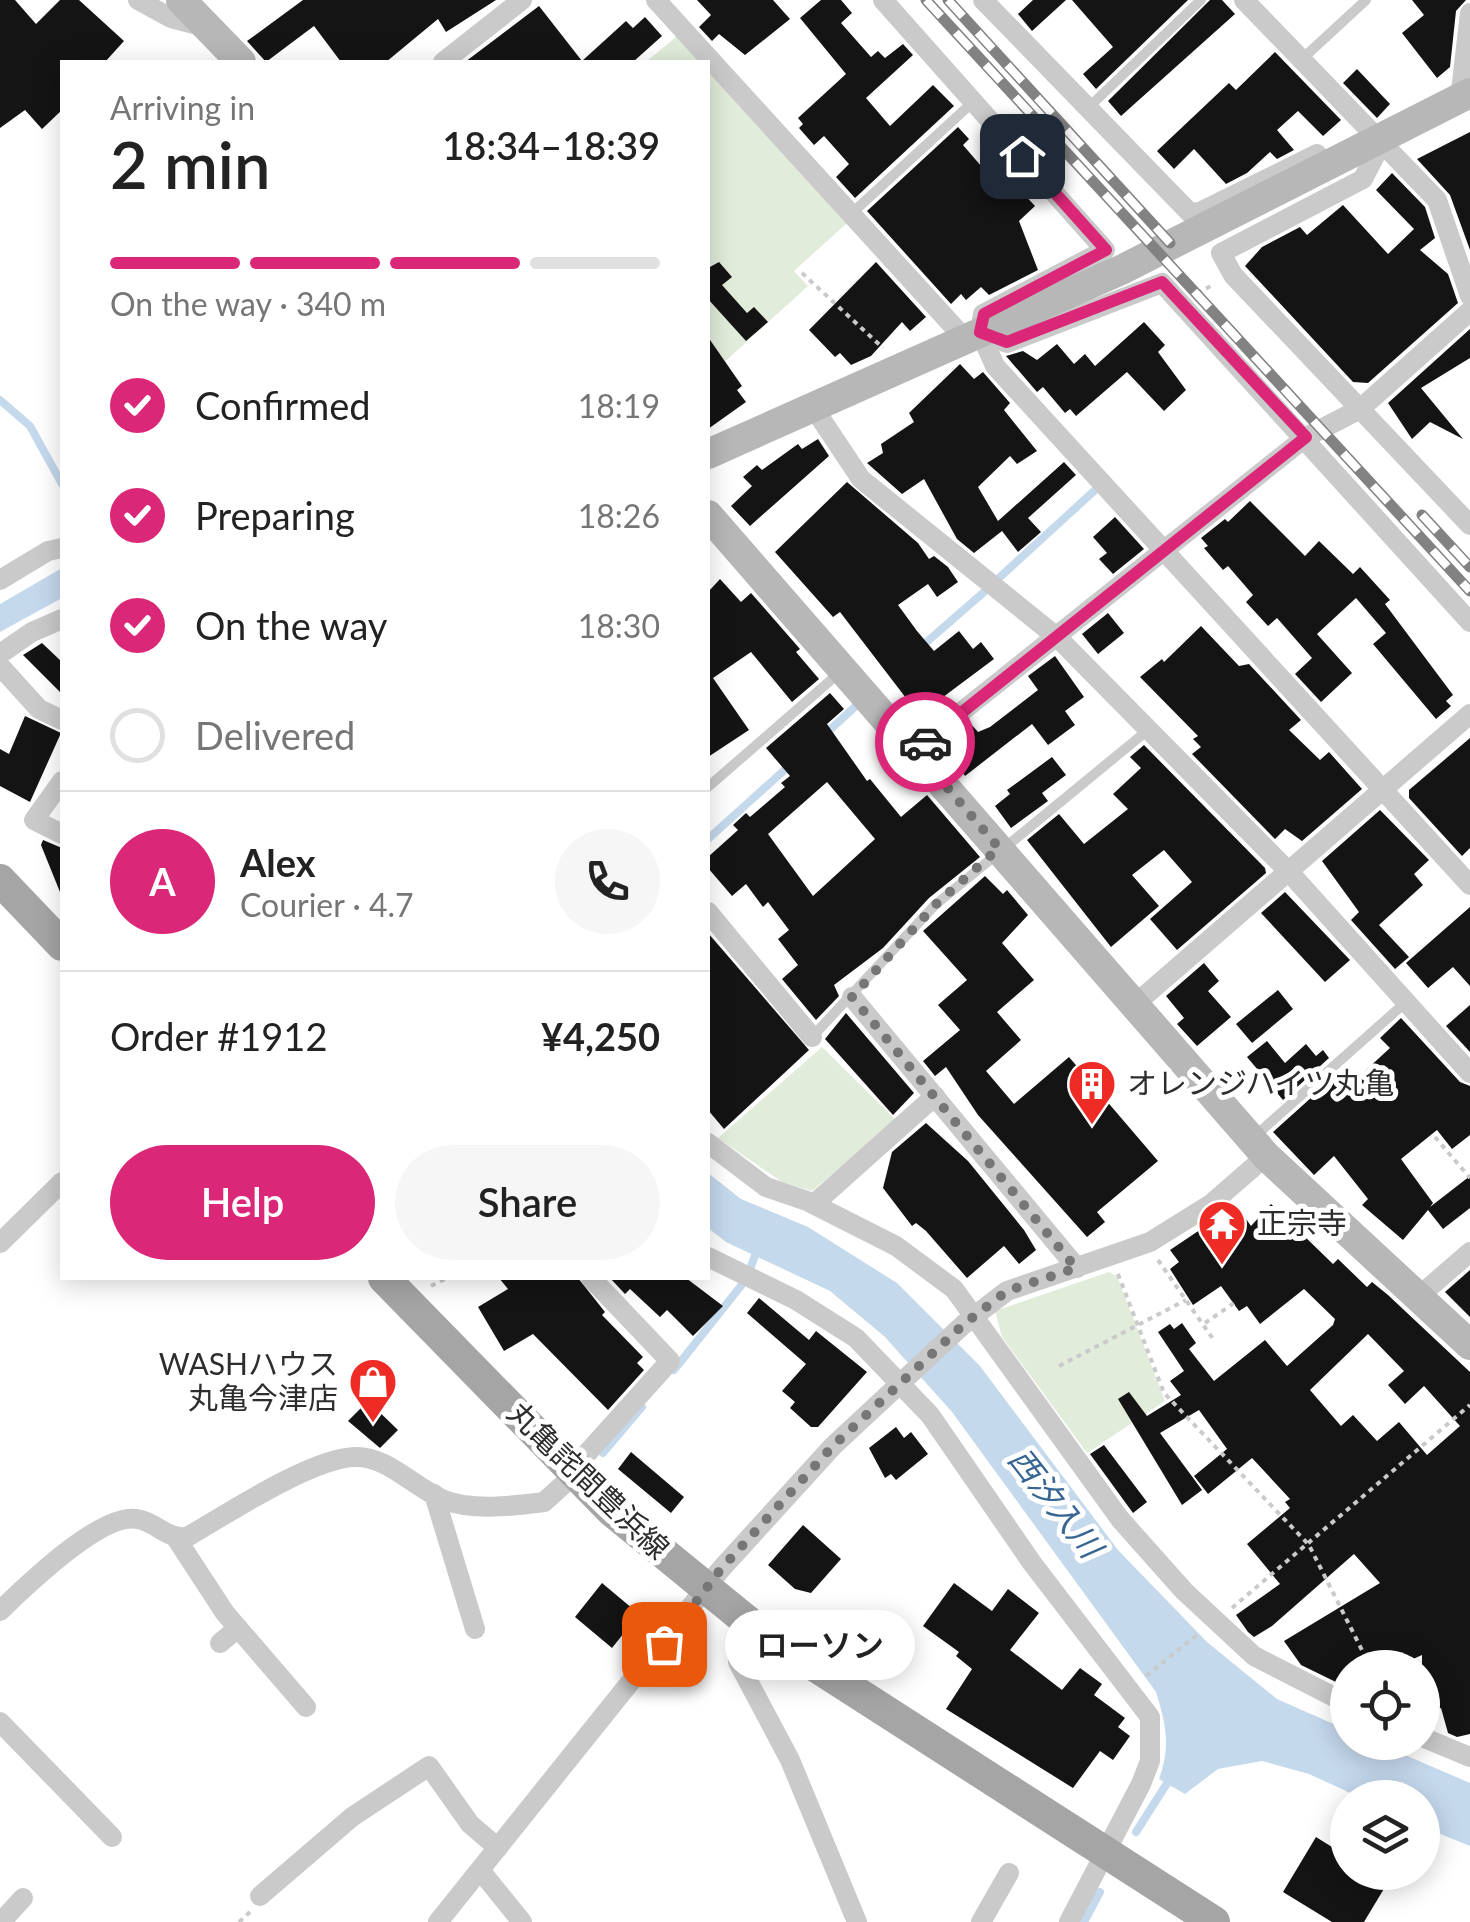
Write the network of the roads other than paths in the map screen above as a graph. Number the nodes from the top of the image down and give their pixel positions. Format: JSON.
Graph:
{"nodes":[{"id":1,"x":138,"y":0,"type":"edge"},
{"id":2,"x":181,"y":0,"type":"edge"},
{"id":3,"x":522,"y":0,"type":"edge"},
{"id":4,"x":656,"y":0,"type":"edge"},
{"id":5,"x":883,"y":0,"type":"edge"},
{"id":6,"x":983,"y":0,"type":"edge"},
{"id":7,"x":1201,"y":0,"type":"edge"},
{"id":8,"x":1366,"y":0,"type":"edge"},
{"id":9,"x":1251,"y":2,"type":"edge"},
{"id":10,"x":1470,"y":13,"type":"edge"},
{"id":11,"x":206,"y":27,"type":"junction"},
{"id":12,"x":238,"y":60,"type":"edge"},
{"id":13,"x":446,"y":60,"type":"edge"},
{"id":14,"x":1302,"y":60,"type":"junction"},
{"id":15,"x":1465,"y":96,"type":"edge"},
{"id":16,"x":973,"y":101,"type":"junction"},
{"id":17,"x":1088,"y":108,"type":"junction"},
{"id":18,"x":1382,"y":142,"type":"junction"},
{"id":19,"x":851,"y":214,"type":"junction"},
{"id":20,"x":1470,"y":296,"type":"edge"},
{"id":21,"x":1470,"y":311,"type":"edge"},
{"id":22,"x":972,"y":335,"type":"junction"},
{"id":23,"x":812,"y":407,"type":"junction"},
{"id":24,"x":1360,"y":409,"type":"junction"},
{"id":25,"x":1306,"y":437,"type":"junction"},
{"id":26,"x":710,"y":453,"type":"edge"},
{"id":27,"x":710,"y":524,"type":"edge"},
{"id":28,"x":1470,"y":526,"type":"edge"},
{"id":29,"x":60,"y":548,"type":"edge"},
{"id":30,"x":1165,"y":553,"type":"junction"},
{"id":31,"x":0,"y":580,"type":"edge"},
{"id":32,"x":60,"y":620,"type":"edge"},
{"id":33,"x":1470,"y":622,"type":"edge"},
{"id":34,"x":1058,"y":638,"type":"junction"},
{"id":35,"x":0,"y":654,"type":"edge"},
{"id":36,"x":0,"y":666,"type":"edge"},
{"id":37,"x":844,"y":669,"type":"junction"},
{"id":38,"x":1470,"y":714,"type":"edge"},
{"id":39,"x":60,"y":719,"type":"edge"},
{"id":40,"x":1149,"y":730,"type":"junction"},
{"id":41,"x":915,"y":750,"type":"junction"},
{"id":42,"x":60,"y":784,"type":"edge"},
{"id":43,"x":710,"y":785,"type":"edge"},
{"id":44,"x":1384,"y":791,"type":"junction"},
{"id":45,"x":60,"y":833,"type":"edge"},
{"id":46,"x":999,"y":848,"type":"junction"},
{"id":47,"x":1290,"y":873,"type":"junction"},
{"id":48,"x":0,"y":880,"type":"edge"},
{"id":49,"x":1470,"y":884,"type":"edge"},
{"id":50,"x":710,"y":914,"type":"edge"},
{"id":51,"x":60,"y":943,"type":"edge"},
{"id":52,"x":852,"y":997,"type":"junction"},
{"id":53,"x":1406,"y":1001,"type":"junction"},
{"id":54,"x":1134,"y":1005,"type":"junction"},
{"id":55,"x":812,"y":1037,"type":"joint"},
{"id":56,"x":1470,"y":1073,"type":"edge"},
{"id":57,"x":934,"y":1096,"type":"junction"},
{"id":58,"x":710,"y":1145,"type":"edge"},
{"id":59,"x":1259,"y":1148,"type":"junction"},
{"id":60,"x":60,"y":1184,"type":"edge"},
{"id":61,"x":814,"y":1204,"type":"junction"},
{"id":62,"x":0,"y":1243,"type":"edge"},
{"id":63,"x":1470,"y":1252,"type":"edge"},
{"id":64,"x":710,"y":1257,"type":"edge"},
{"id":65,"x":1076,"y":1268,"type":"junction"},
{"id":66,"x":386,"y":1280,"type":"edge"},
{"id":67,"x":593,"y":1280,"type":"edge"},
{"id":68,"x":1417,"y":1298,"type":"junction"},
{"id":69,"x":970,"y":1320,"type":"junction"},
{"id":70,"x":1470,"y":1345,"type":"edge"},
{"id":71,"x":900,"y":1383,"type":"junction"},
{"id":72,"x":574,"y":1472,"type":"junction"},
{"id":73,"x":434,"y":1494,"type":"junction"},
{"id":74,"x":176,"y":1538,"type":"junction"},
{"id":75,"x":706,"y":1591,"type":"junction"},
{"id":76,"x":5,"y":1597,"type":"edge"},
{"id":77,"x":747,"y":1622,"type":"junction"},
{"id":78,"x":238,"y":1628,"type":"junction"},
{"id":79,"x":476,"y":1629,"type":"dead end"},
{"id":80,"x":220,"y":1644,"type":"dead end"},
{"id":81,"x":1330,"y":1696,"type":"edge"},
{"id":82,"x":306,"y":1707,"type":"dead end"},
{"id":83,"x":0,"y":1722,"type":"edge"},
{"id":84,"x":1440,"y":1744,"type":"edge"},
{"id":85,"x":1470,"y":1757,"type":"edge"},
{"id":86,"x":112,"y":1838,"type":"dead end"},
{"id":87,"x":498,"y":1848,"type":"junction"},
{"id":88,"x":1107,"y":1855,"type":"junction"},
{"id":89,"x":480,"y":1870,"type":"junction"},
{"id":90,"x":1008,"y":1873,"type":"dead end"},
{"id":91,"x":260,"y":1896,"type":"dead end"},
{"id":92,"x":438,"y":1922,"type":"edge"},
{"id":93,"x":522,"y":1922,"type":"edge"},
{"id":94,"x":857,"y":1922,"type":"edge"},
{"id":95,"x":981,"y":1922,"type":"edge"},
{"id":96,"x":1068,"y":1922,"type":"edge"},
{"id":97,"x":1214,"y":1922,"type":"edge"}],
"edges":[{"from":1,"to":11,"type":"street"},
{"from":2,"to":11,"type":"street"},
{"from":3,"to":13,"type":"street"},
{"from":4,"to":19,"type":"street"},
{"from":5,"to":16,"type":"street"},
{"from":6,"to":17,"type":"street"},
{"from":7,"to":17,"type":"lane"},
{"from":8,"to":14,"type":"lane"},
{"from":9,"to":14,"type":"street"},
{"from":10,"to":15,"type":"street"},
{"from":11,"to":12,"type":"street"},
{"from":14,"to":18,"type":"street"},
{"from":15,"to":18,"type":"street"},
{"from":16,"to":19,"type":"lane"},
{"from":16,"to":22,"type":"street"},
{"from":17,"to":18,"type":"street"},
{"from":18,"to":20,"type":"street"},
{"from":18,"to":22,"type":"street"},
{"from":18,"to":24,"type":"street"},
{"from":19,"to":22,"type":"street"},
{"from":21,"to":24,"type":"street"},
{"from":22,"to":23,"type":"street"},
{"from":22,"to":25,"type":"street"},
{"from":22,"to":30,"type":"street"},
{"from":23,"to":26,"type":"street"},
{"from":23,"to":34,"type":"street"},
{"from":24,"to":25,"type":"street"},
{"from":24,"to":28,"type":"street"},
{"from":25,"to":30,"type":"street"},
{"from":25,"to":33,"type":"street"},
{"from":27,"to":37,"type":"street"},
{"from":29,"to":31,"type":"street"},
{"from":30,"to":34,"type":"street"},
{"from":30,"to":44,"type":"street"},
{"from":32,"to":35,"type":"street"},
{"from":34,"to":40,"type":"street"},
{"from":34,"to":41,"type":"street"},
{"from":36,"to":39,"type":"street"},
{"from":37,"to":41,"type":"street"},
{"from":37,"to":43,"type":"lane"},
{"from":38,"to":44,"type":"street"},
{"from":40,"to":46,"type":"lane"},
{"from":40,"to":47,"type":"street"},
{"from":41,"to":46,"type":"street"},
{"from":42,"to":45,"type":"street"},
{"from":44,"to":47,"type":"street"},
{"from":44,"to":49,"type":"street"},
{"from":46,"to":52,"type":"lane"},
{"from":46,"to":54,"type":"street"},
{"from":47,"to":53,"type":"street"},
{"from":47,"to":54,"type":"street"},
{"from":48,"to":51,"type":"main road"},
{"from":50,"to":55,"type":"street"},
{"from":52,"to":55,"type":"lane"},
{"from":52,"to":57,"type":"street"},
{"from":53,"to":56,"type":"street"},
{"from":53,"to":59,"type":"lane"},
{"from":54,"to":59,"type":"street"},
{"from":57,"to":61,"type":"street"},
{"from":57,"to":65,"type":"street"},
{"from":58,"to":61,"type":"street"},
{"from":59,"to":65,"type":"street"},
{"from":59,"to":68,"type":"street"},
{"from":60,"to":62,"type":"street"},
{"from":61,"to":69,"type":"street"},
{"from":63,"to":68,"type":"street"},
{"from":64,"to":71,"type":"street"},
{"from":65,"to":69,"type":"street"},
{"from":66,"to":72,"type":"main road","name":"丸亀詫間豊浜線"},
{"from":67,"to":72,"type":"street"},
{"from":68,"to":70,"type":"street"},
{"from":69,"to":71,"type":"street"},
{"from":69,"to":81,"type":"street"},
{"from":71,"to":75,"type":"street"},
{"from":71,"to":88,"type":"street"},
{"from":72,"to":73,"type":"street"},
{"from":72,"to":75,"type":"main road","name":"丸亀詫間豊浜線"},
{"from":73,"to":74,"type":"street"},
{"from":73,"to":79,"type":"street"},
{"from":74,"to":76,"type":"street"},
{"from":74,"to":78,"type":"street"},
{"from":75,"to":77,"type":"main road","name":"丸亀詫間豊浜線"},
{"from":75,"to":87,"type":"street"},
{"from":77,"to":88,"type":"main road","name":"丸亀詫間豊浜線"},
{"from":77,"to":94,"type":"street"},
{"from":78,"to":80,"type":"street"},
{"from":78,"to":82,"type":"street"},
{"from":83,"to":86,"type":"street"},
{"from":84,"to":85,"type":"street"},
{"from":87,"to":89,"type":"street"},
{"from":87,"to":91,"type":"street"},
{"from":88,"to":96,"type":"street"},
{"from":88,"to":97,"type":"main road","name":"丸亀詫間豊浜線"},
{"from":89,"to":92,"type":"street"},
{"from":89,"to":93,"type":"street"},
{"from":90,"to":95,"type":"street"}]}
